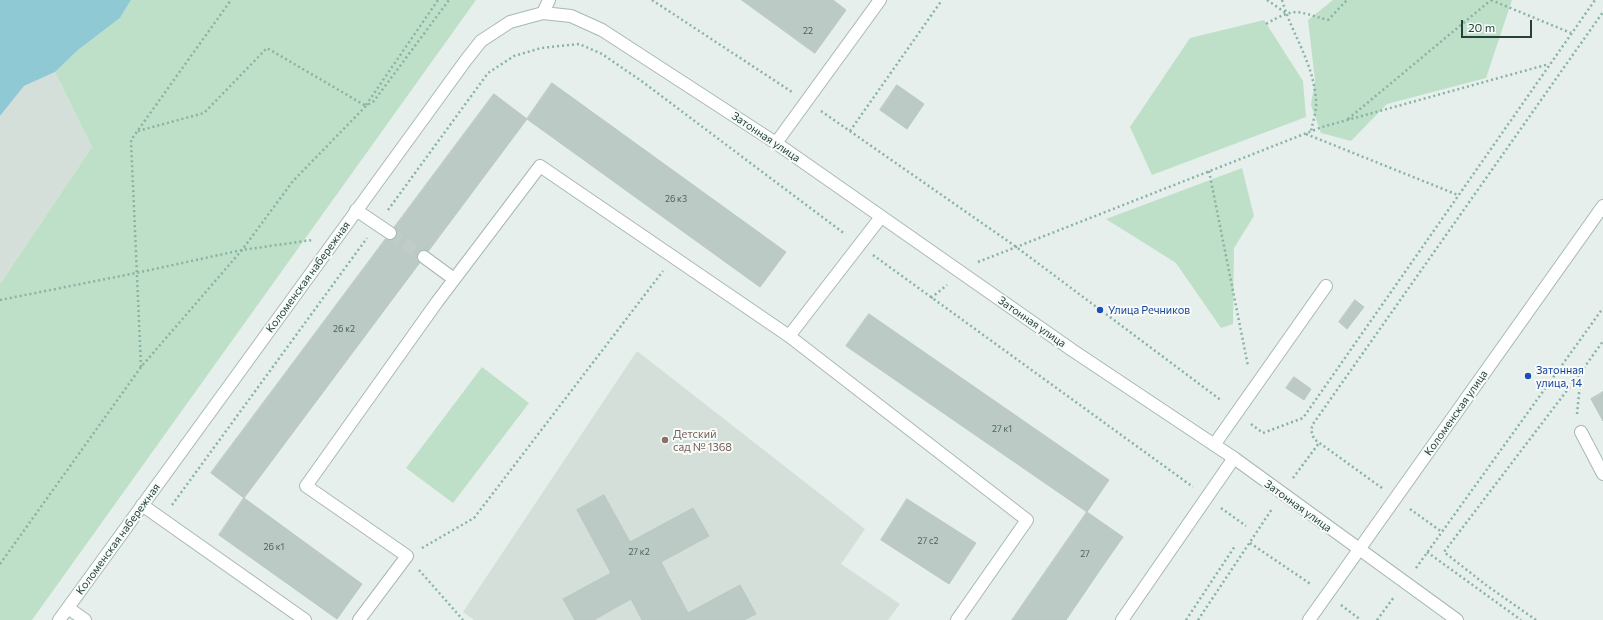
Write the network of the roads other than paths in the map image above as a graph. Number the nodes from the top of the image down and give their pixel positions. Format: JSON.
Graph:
{"nodes":[{"id":1,"x":549,"y":0,"type":"edge"},
{"id":2,"x":880,"y":0,"type":"edge"},
{"id":3,"x":543,"y":12,"type":"junction"},
{"id":4,"x":602,"y":30,"type":"joint"},
{"id":5,"x":776,"y":143,"type":"junction"},
{"id":6,"x":1603,"y":206,"type":"edge"},
{"id":7,"x":356,"y":210,"type":"junction"},
{"id":8,"x":881,"y":217,"type":"junction"},
{"id":9,"x":390,"y":233,"type":"tunnel mouth"},
{"id":10,"x":424,"y":257,"type":"tunnel mouth"},
{"id":11,"x":454,"y":279,"type":"junction"},
{"id":12,"x":1326,"y":286,"type":"dead end"},
{"id":13,"x":789,"y":336,"type":"junction"},
{"id":14,"x":1581,"y":432,"type":"road end"},
{"id":15,"x":1214,"y":445,"type":"junction"},
{"id":16,"x":1234,"y":458,"type":"junction"},
{"id":17,"x":1603,"y":474,"type":"edge"},
{"id":18,"x":142,"y":505,"type":"junction"},
{"id":19,"x":1358,"y":549,"type":"junction"},
{"id":20,"x":68,"y":608,"type":"junction"},
{"id":21,"x":59,"y":620,"type":"edge"},
{"id":22,"x":85,"y":620,"type":"edge"},
{"id":23,"x":305,"y":620,"type":"edge"},
{"id":24,"x":358,"y":620,"type":"edge"},
{"id":25,"x":958,"y":620,"type":"edge"},
{"id":26,"x":1122,"y":620,"type":"edge"},
{"id":27,"x":1309,"y":620,"type":"edge"},
{"id":28,"x":1457,"y":620,"type":"edge"}],
"edges":[{"from":1,"to":3,"type":"street"},
{"from":2,"to":5,"type":"street"},
{"from":3,"to":4,"type":"street","name":"Коломенская набережная"},
{"from":3,"to":7,"type":"street","name":"Коломенская набережная"},
{"from":4,"to":5,"type":"street","name":"Затонная улица"},
{"from":5,"to":8,"type":"street","name":"Затонная улица"},
{"from":6,"to":19,"type":"street","name":"Коломенская улица"},
{"from":7,"to":9,"type":"street"},
{"from":7,"to":18,"type":"street","name":"Коломенская набережная"},
{"from":8,"to":13,"type":"street"},
{"from":8,"to":15,"type":"street","name":"Затонная улица"},
{"from":10,"to":11,"type":"street"},
{"from":11,"to":13,"type":"street"},
{"from":11,"to":24,"type":"street"},
{"from":12,"to":15,"type":"street"},
{"from":13,"to":25,"type":"street"},
{"from":14,"to":17,"type":"street"},
{"from":15,"to":16,"type":"street","name":"Затонная улица"},
{"from":16,"to":19,"type":"street","name":"Затонная улица"},
{"from":16,"to":26,"type":"street"},
{"from":18,"to":20,"type":"street","name":"Коломенская набережная"},
{"from":18,"to":23,"type":"street"},
{"from":19,"to":27,"type":"street","name":"Коломенская улица"},
{"from":19,"to":28,"type":"street","name":"Затонная улица"},
{"from":20,"to":21,"type":"street","name":"Коломенская набережная"},
{"from":20,"to":22,"type":"street"}]}
